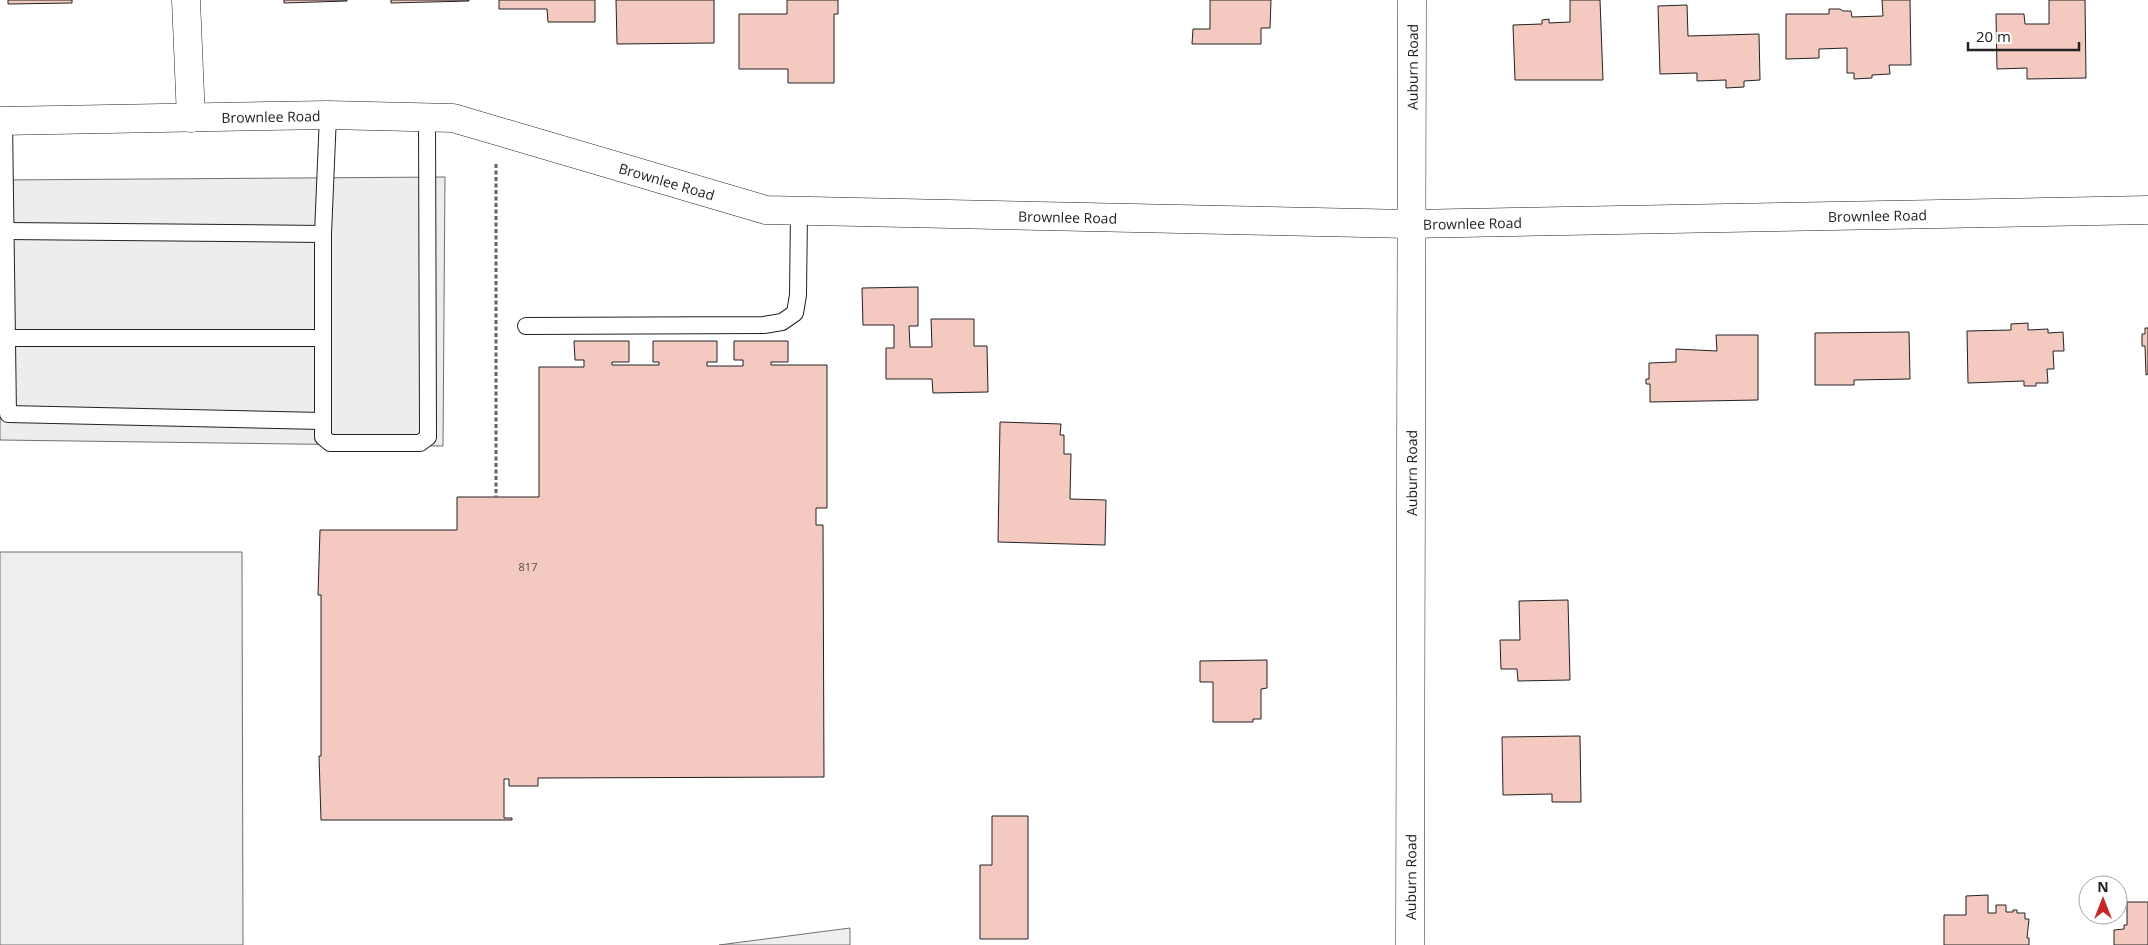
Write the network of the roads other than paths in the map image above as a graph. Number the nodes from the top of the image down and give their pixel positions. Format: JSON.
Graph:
{"nodes":[{"id":1,"x":186,"y":0,"type":"edge"},
{"id":2,"x":1412,"y":0,"type":"edge"},
{"id":3,"x":328,"y":114,"type":"junction"},
{"id":4,"x":427,"y":116,"type":"junction"},
{"id":5,"x":191,"y":118,"type":"junction"},
{"id":6,"x":2,"y":121,"type":"edge"},
{"id":7,"x":2148,"y":210,"type":"edge"},
{"id":8,"x":799,"y":211,"type":"junction"},
{"id":9,"x":1410,"y":224,"type":"junction"},
{"id":10,"x":6,"y":231,"type":"junction"},
{"id":11,"x":323,"y":234,"type":"junction"},
{"id":12,"x":526,"y":326,"type":"dead end"},
{"id":13,"x":7,"y":338,"type":"junction"},
{"id":14,"x":323,"y":338,"type":"junction"},
{"id":15,"x":323,"y":429,"type":"junction"},
{"id":16,"x":1410,"y":945,"type":"edge"}],
"edges":[{"from":1,"to":5,"type":"street"},
{"from":2,"to":9,"type":"street","name":"Auburn Road"},
{"from":3,"to":4,"type":"street","name":"Brownlee Road"},
{"from":3,"to":5,"type":"street","name":"Brownlee Road"},
{"from":3,"to":11,"type":"lane"},
{"from":4,"to":8,"type":"street","name":"Brownlee Road"},
{"from":4,"to":15,"type":"lane"},
{"from":5,"to":6,"type":"street","name":"Brownlee Road"},
{"from":6,"to":10,"type":"lane"},
{"from":7,"to":9,"type":"street","name":"Brownlee Road"},
{"from":8,"to":9,"type":"street","name":"Brownlee Road"},
{"from":8,"to":12,"type":"lane"},
{"from":9,"to":16,"type":"street","name":"Auburn Road"},
{"from":10,"to":11,"type":"lane"},
{"from":10,"to":13,"type":"lane"},
{"from":11,"to":14,"type":"lane"},
{"from":13,"to":14,"type":"lane"},
{"from":13,"to":15,"type":"lane"},
{"from":14,"to":15,"type":"lane"}]}
